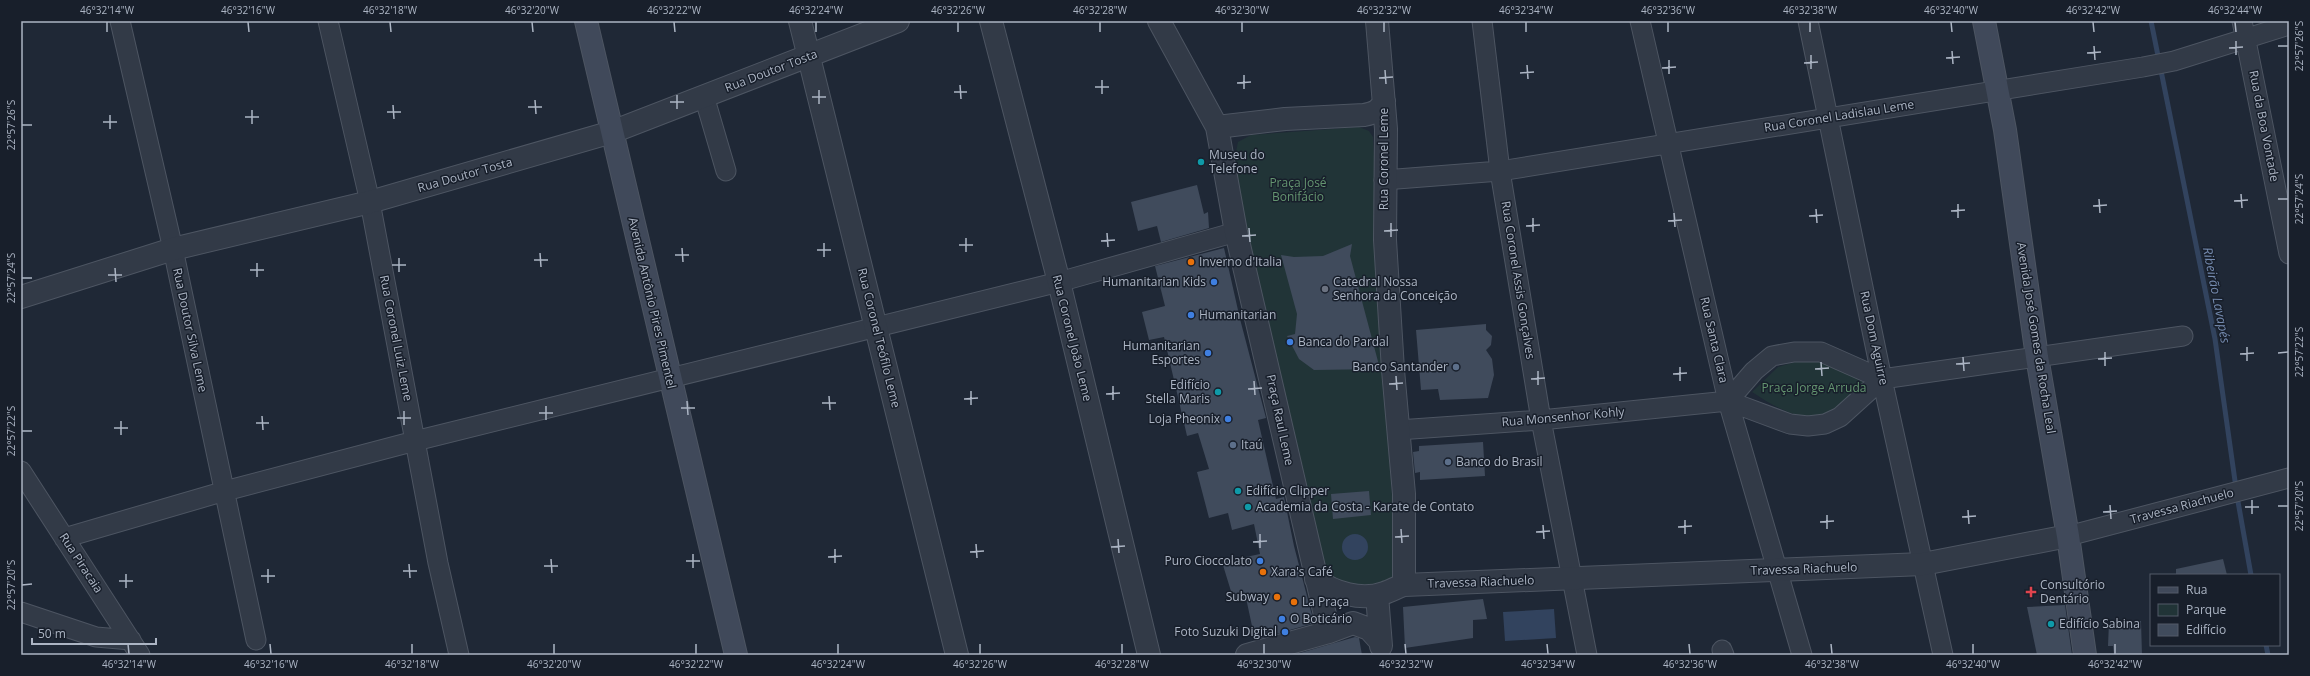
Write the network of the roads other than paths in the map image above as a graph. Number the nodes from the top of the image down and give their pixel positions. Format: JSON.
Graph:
{"nodes":[{"id":1,"x":120,"y":21,"type":"edge"},
{"id":2,"x":328,"y":21,"type":"edge"},
{"id":3,"x":586,"y":21,"type":"edge"},
{"id":4,"x":800,"y":21,"type":"edge"},
{"id":5,"x":898,"y":21,"type":"edge"},
{"id":6,"x":991,"y":21,"type":"edge"},
{"id":7,"x":1159,"y":21,"type":"edge"},
{"id":8,"x":1377,"y":21,"type":"edge"},
{"id":9,"x":1482,"y":21,"type":"edge"},
{"id":10,"x":1640,"y":21,"type":"edge"},
{"id":11,"x":1808,"y":21,"type":"edge"},
{"id":12,"x":1984,"y":21,"type":"edge"},
{"id":13,"x":2289,"y":25,"type":"edge"},
{"id":14,"x":2244,"y":29,"type":"edge"},
{"id":15,"x":809,"y":57,"type":"junction"},
{"id":16,"x":1997,"y":90,"type":"junction"},
{"id":17,"x":704,"y":96,"type":"junction"},
{"id":18,"x":1384,"y":101,"type":"junction"},
{"id":19,"x":1364,"y":115,"type":"junction"},
{"id":20,"x":1828,"y":118,"type":"junction"},
{"id":21,"x":1217,"y":127,"type":"junction"},
{"id":22,"x":1386,"y":129,"type":"junction"},
{"id":23,"x":612,"y":132,"type":"junction"},
{"id":24,"x":1669,"y":145,"type":"junction"},
{"id":25,"x":726,"y":171,"type":"dead end"},
{"id":26,"x":1500,"y":171,"type":"junction"},
{"id":27,"x":1384,"y":180,"type":"junction"},
{"id":28,"x":370,"y":202,"type":"junction"},
{"id":29,"x":1236,"y":232,"type":"junction"},
{"id":30,"x":173,"y":249,"type":"junction"},
{"id":31,"x":2289,"y":254,"type":"edge"},
{"id":32,"x":1059,"y":282,"type":"junction"},
{"id":33,"x":21,"y":297,"type":"edge"},
{"id":34,"x":876,"y":326,"type":"junction"},
{"id":35,"x":2183,"y":336,"type":"dead end"},
{"id":36,"x":2037,"y":357,"type":"junction"},
{"id":37,"x":669,"y":378,"type":"junction"},
{"id":38,"x":1882,"y":379,"type":"junction"},
{"id":39,"x":1728,"y":400,"type":"junction"},
{"id":40,"x":1541,"y":420,"type":"junction"},
{"id":41,"x":1398,"y":430,"type":"junction"},
{"id":42,"x":415,"y":441,"type":"junction"},
{"id":43,"x":21,"y":471,"type":"edge"},
{"id":44,"x":2289,"y":478,"type":"edge"},
{"id":45,"x":225,"y":491,"type":"junction"},
{"id":46,"x":2068,"y":536,"type":"junction"},
{"id":47,"x":64,"y":538,"type":"junction"},
{"id":48,"x":1923,"y":564,"type":"junction"},
{"id":49,"x":1776,"y":570,"type":"junction"},
{"id":50,"x":1316,"y":579,"type":"junction"},
{"id":51,"x":1573,"y":579,"type":"junction"},
{"id":52,"x":1404,"y":585,"type":"junction"},
{"id":53,"x":1377,"y":595,"type":"junction"},
{"id":54,"x":21,"y":612,"type":"edge"},
{"id":55,"x":1329,"y":632,"type":"junction"},
{"id":56,"x":256,"y":640,"type":"dead end"},
{"id":57,"x":135,"y":648,"type":"edge"},
{"id":58,"x":1381,"y":648,"type":"edge"},
{"id":59,"x":458,"y":655,"type":"edge"},
{"id":60,"x":736,"y":655,"type":"edge"},
{"id":61,"x":957,"y":655,"type":"edge"},
{"id":62,"x":1149,"y":655,"type":"edge"},
{"id":63,"x":1247,"y":655,"type":"edge"},
{"id":64,"x":1587,"y":655,"type":"edge"},
{"id":65,"x":1802,"y":655,"type":"edge"},
{"id":66,"x":1943,"y":655,"type":"edge"},
{"id":67,"x":2085,"y":655,"type":"edge"}],
"edges":[{"from":1,"to":30,"type":"street","name":"Rua Doutor Silva Leme"},
{"from":2,"to":28,"type":"street","name":"Rua Coronel Luiz Leme"},
{"from":3,"to":23,"type":"main road","name":"Avenida Antônio Pires Pimentel"},
{"from":4,"to":15,"type":"street","name":"Rua Coronel Teófilo Leme"},
{"from":5,"to":15,"type":"street","name":"Rua Doutor Tosta"},
{"from":6,"to":32,"type":"street","name":"Rua Coronel João Leme"},
{"from":7,"to":21,"type":"street"},
{"from":8,"to":18,"type":"street","name":"Rua Coronel Leme"},
{"from":9,"to":26,"type":"street","name":"Rua Coronel Assis Gonçalves"},
{"from":10,"to":24,"type":"street","name":"Rua Santa Clara"},
{"from":11,"to":20,"type":"street","name":"Rua Dom Aguirre"},
{"from":12,"to":16,"type":"main road","name":"Avenida José Gomes da Rocha Leal"},
{"from":13,"to":14,"type":"street","name":"Rua Coronel Ladislau Leme"},
{"from":14,"to":16,"type":"street","name":"Rua Coronel Ladislau Leme"},
{"from":14,"to":31,"type":"street","name":"Rua da Boa Vontade"},
{"from":15,"to":17,"type":"street","name":"Rua Doutor Tosta"},
{"from":15,"to":34,"type":"street","name":"Rua Coronel Teófilo Leme"},
{"from":16,"to":20,"type":"street","name":"Rua Coronel Ladislau Leme"},
{"from":16,"to":36,"type":"main road","name":"Avenida José Gomes da Rocha Leal"},
{"from":17,"to":23,"type":"street","name":"Rua Doutor Tosta"},
{"from":17,"to":25,"type":"street"},
{"from":18,"to":19,"type":"street"},
{"from":18,"to":22,"type":"street","name":"Rua Coronel Leme"},
{"from":19,"to":21,"type":"street"},
{"from":19,"to":22,"type":"street"},
{"from":20,"to":24,"type":"street","name":"Rua Coronel Ladislau Leme"},
{"from":20,"to":38,"type":"street","name":"Rua Dom Aguirre"},
{"from":21,"to":29,"type":"street"},
{"from":22,"to":27,"type":"street","name":"Rua Coronel Leme"},
{"from":23,"to":28,"type":"street","name":"Rua Doutor Tosta"},
{"from":23,"to":37,"type":"main road","name":"Avenida Antônio Pires Pimentel"},
{"from":24,"to":26,"type":"street","name":"Rua Coronel Ladislau Leme"},
{"from":24,"to":39,"type":"street","name":"Rua Santa Clara"},
{"from":26,"to":27,"type":"street","name":"Rua Coronel Ladislau Leme"},
{"from":26,"to":40,"type":"street","name":"Rua Coronel Assis Gonçalves"},
{"from":27,"to":41,"type":"street","name":"Rua Coronel Leme"},
{"from":28,"to":30,"type":"street","name":"Rua Doutor Tosta"},
{"from":28,"to":42,"type":"street","name":"Rua Coronel Luiz Leme"},
{"from":29,"to":32,"type":"street"},
{"from":29,"to":50,"type":"street","name":"Praça Raul Leme"},
{"from":30,"to":33,"type":"street","name":"Rua Doutor Tosta"},
{"from":30,"to":45,"type":"street","name":"Rua Doutor Silva Leme"},
{"from":32,"to":34,"type":"street"},
{"from":32,"to":62,"type":"street","name":"Rua Coronel João Leme"},
{"from":34,"to":37,"type":"street"},
{"from":34,"to":61,"type":"street","name":"Rua Coronel Teófilo Leme"},
{"from":35,"to":36,"type":"street"},
{"from":36,"to":38,"type":"street"},
{"from":36,"to":46,"type":"main road","name":"Avenida José Gomes da Rocha Leal"},
{"from":37,"to":42,"type":"street"},
{"from":37,"to":60,"type":"main road","name":"Avenida Antônio Pires Pimentel"},
{"from":38,"to":39,"type":"street","name":"Rua Monsenhor Kohly"},
{"from":38,"to":39,"type":"street"},
{"from":38,"to":48,"type":"street","name":"Rua Dom Aguirre"},
{"from":39,"to":40,"type":"street","name":"Rua Monsenhor Kohly"},
{"from":39,"to":49,"type":"street","name":"Rua Santa Clara"},
{"from":40,"to":41,"type":"street","name":"Rua Monsenhor Kohly"},
{"from":40,"to":51,"type":"street","name":"Rua Coronel Assis Gonçalves"},
{"from":41,"to":52,"type":"street","name":"Rua Coronel Leme"},
{"from":42,"to":45,"type":"street"},
{"from":42,"to":59,"type":"street","name":"Rua Coronel Luiz Leme"},
{"from":43,"to":47,"type":"street","name":"Rua Piracaia"},
{"from":44,"to":46,"type":"street","name":"Travessa Riachuelo"},
{"from":45,"to":47,"type":"street"},
{"from":45,"to":56,"type":"street","name":"Rua Doutor Silva Leme"},
{"from":46,"to":48,"type":"street","name":"Travessa Riachuelo"},
{"from":46,"to":67,"type":"main road","name":"Avenida José Gomes da Rocha Leal"},
{"from":47,"to":57,"type":"street","name":"Rua Piracaia"},
{"from":48,"to":49,"type":"street","name":"Travessa Riachuelo"},
{"from":48,"to":66,"type":"street","name":"Rua Dom Aguirre"},
{"from":49,"to":51,"type":"street","name":"Travessa Riachuelo"},
{"from":49,"to":65,"type":"street","name":"Rua Santa Clara"},
{"from":50,"to":53,"type":"street","name":"Travessa Riachuelo"},
{"from":50,"to":55,"type":"street","name":"Praça Raul Leme"},
{"from":51,"to":52,"type":"street","name":"Travessa Riachuelo"},
{"from":51,"to":64,"type":"street","name":"Rua Coronel Assis Gonçalves"},
{"from":52,"to":53,"type":"street","name":"Travessa Riachuelo"},
{"from":53,"to":58,"type":"street"},
{"from":54,"to":57,"type":"street"},
{"from":55,"to":58,"type":"street"},
{"from":55,"to":63,"type":"street"}]}
